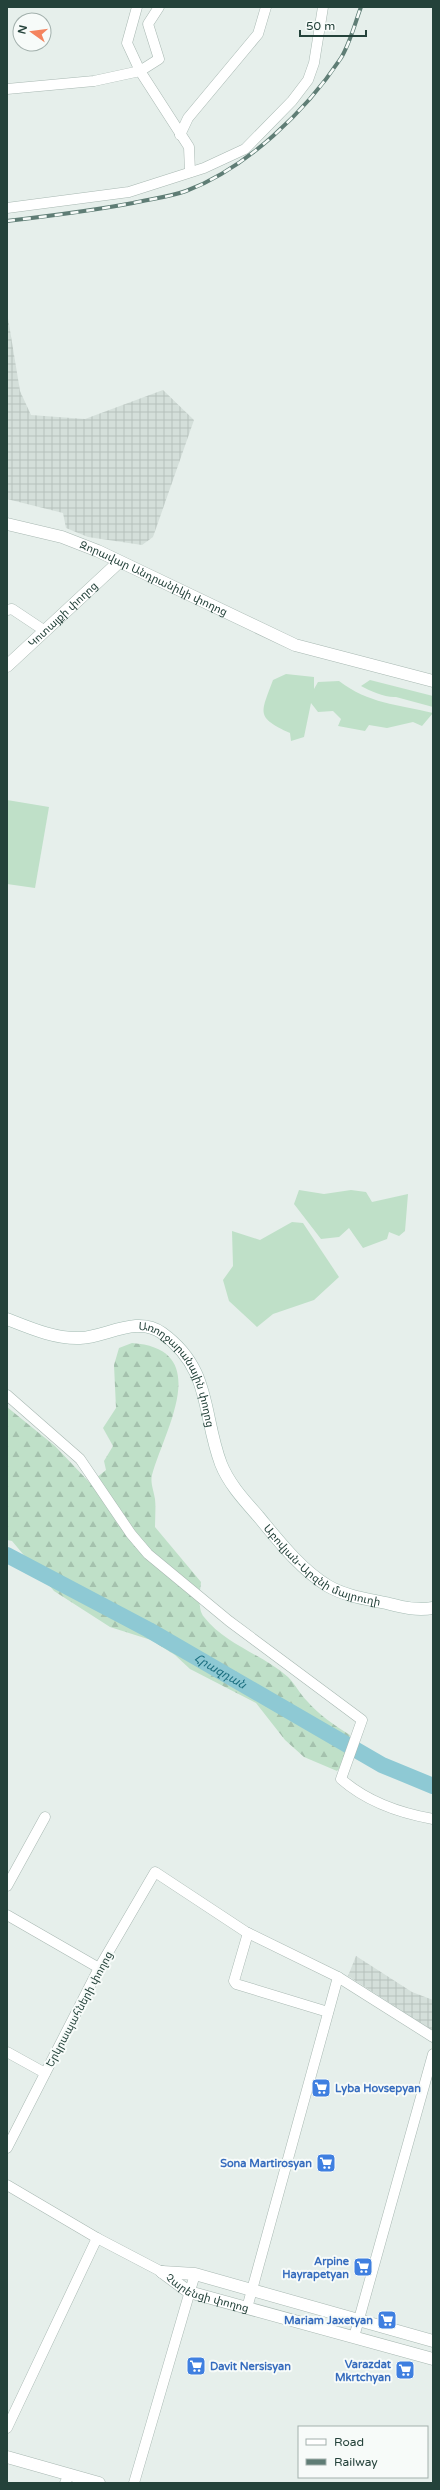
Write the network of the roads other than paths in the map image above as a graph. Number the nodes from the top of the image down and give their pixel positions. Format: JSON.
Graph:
{"nodes":[{"id":1,"x":137,"y":7,"type":"edge"},
{"id":2,"x":159,"y":7,"type":"edge"},
{"id":3,"x":266,"y":7,"type":"edge"},
{"id":4,"x":323,"y":7,"type":"edge"},
{"id":5,"x":140,"y":71,"type":"junction"},
{"id":6,"x":7,"y":89,"type":"edge"},
{"id":7,"x":180,"y":135,"type":"junction"},
{"id":8,"x":190,"y":172,"type":"junction"},
{"id":9,"x":7,"y":208,"type":"edge"},
{"id":10,"x":7,"y":524,"type":"edge"},
{"id":11,"x":119,"y":562,"type":"junction"},
{"id":12,"x":7,"y":610,"type":"edge"},
{"id":13,"x":45,"y":631,"type":"junction"},
{"id":14,"x":7,"y":666,"type":"edge"},
{"id":15,"x":433,"y":681,"type":"edge"},
{"id":16,"x":7,"y":1319,"type":"edge"},
{"id":17,"x":7,"y":1395,"type":"edge"},
{"id":18,"x":232,"y":1486,"type":"joint"},
{"id":19,"x":433,"y":1608,"type":"edge"},
{"id":20,"x":45,"y":1817,"type":"dead end"},
{"id":21,"x":433,"y":1819,"type":"edge"},
{"id":22,"x":7,"y":1886,"type":"edge"},
{"id":23,"x":7,"y":1915,"type":"edge"},
{"id":24,"x":248,"y":1933,"type":"junction"},
{"id":25,"x":99,"y":1968,"type":"junction"},
{"id":26,"x":338,"y":1977,"type":"junction"},
{"id":27,"x":328,"y":2012,"type":"junction"},
{"id":28,"x":433,"y":2037,"type":"edge"},
{"id":29,"x":7,"y":2052,"type":"edge"},
{"id":30,"x":433,"y":2054,"type":"edge"},
{"id":31,"x":45,"y":2073,"type":"junction"},
{"id":32,"x":7,"y":2148,"type":"edge"},
{"id":33,"x":7,"y":2185,"type":"edge"},
{"id":34,"x":97,"y":2238,"type":"junction"},
{"id":35,"x":162,"y":2272,"type":"junction"},
{"id":36,"x":195,"y":2274,"type":"junction"},
{"id":37,"x":252,"y":2290,"type":"junction"},
{"id":38,"x":189,"y":2292,"type":"junction"},
{"id":39,"x":247,"y":2308,"type":"junction"},
{"id":40,"x":359,"y":2321,"type":"junction"},
{"id":41,"x":354,"y":2338,"type":"junction"},
{"id":42,"x":433,"y":2341,"type":"edge"},
{"id":43,"x":433,"y":2360,"type":"edge"},
{"id":44,"x":7,"y":2428,"type":"edge"},
{"id":45,"x":7,"y":2457,"type":"edge"},
{"id":46,"x":67,"y":2479,"type":"edge"},
{"id":47,"x":99,"y":2483,"type":"edge"},
{"id":48,"x":134,"y":2483,"type":"edge"}],
"edges":[{"from":1,"to":5,"type":"street"},
{"from":2,"to":5,"type":"street"},
{"from":3,"to":7,"type":"street"},
{"from":4,"to":8,"type":"street"},
{"from":5,"to":6,"type":"street"},
{"from":5,"to":7,"type":"street"},
{"from":7,"to":8,"type":"street"},
{"from":8,"to":9,"type":"street"},
{"from":10,"to":11,"type":"street","name":"Զորավար Անդրանիկի փողոց"},
{"from":11,"to":13,"type":"street","name":"Կոտայքի փողոց"},
{"from":11,"to":15,"type":"street","name":"Զորավար Անդրանիկի փողոց"},
{"from":12,"to":13,"type":"street"},
{"from":13,"to":14,"type":"street","name":"Կոտայքի փողոց"},
{"from":16,"to":18,"type":"street","name":"Առողջարանային փողոց"},
{"from":17,"to":21,"type":"street"},
{"from":18,"to":19,"type":"street","name":"Աբովյան-Արզնի մայրուղի"},
{"from":20,"to":22,"type":"street"},
{"from":23,"to":25,"type":"street"},
{"from":24,"to":25,"type":"street","name":"Երկրապահների փողոց"},
{"from":24,"to":26,"type":"street"},
{"from":24,"to":27,"type":"street"},
{"from":25,"to":31,"type":"street","name":"Երկրապահների փողոց"},
{"from":26,"to":27,"type":"street"},
{"from":26,"to":28,"type":"street"},
{"from":27,"to":37,"type":"street"},
{"from":29,"to":31,"type":"street"},
{"from":30,"to":40,"type":"street"},
{"from":31,"to":32,"type":"street","name":"Երկրապահների փողոց"},
{"from":33,"to":34,"type":"street"},
{"from":34,"to":35,"type":"street"},
{"from":34,"to":44,"type":"street"},
{"from":35,"to":36,"type":"street","name":"Չարենցի փողոց"},
{"from":35,"to":38,"type":"street","name":"Չարենցի փողոց"},
{"from":36,"to":37,"type":"street","name":"Չարենցի փողոց"},
{"from":36,"to":38,"type":"street"},
{"from":37,"to":39,"type":"street"},
{"from":37,"to":40,"type":"street","name":"Չարենցի փողոց"},
{"from":38,"to":39,"type":"street","name":"Չարենցի փողոց"},
{"from":38,"to":48,"type":"street"},
{"from":39,"to":41,"type":"street","name":"Չարենցի փողոց"},
{"from":40,"to":41,"type":"street"},
{"from":40,"to":42,"type":"street","name":"Չարենցի փողոց"},
{"from":41,"to":43,"type":"street","name":"Չարենցի փողոց"},
{"from":45,"to":46,"type":"street"},
{"from":46,"to":47,"type":"street"}]}
